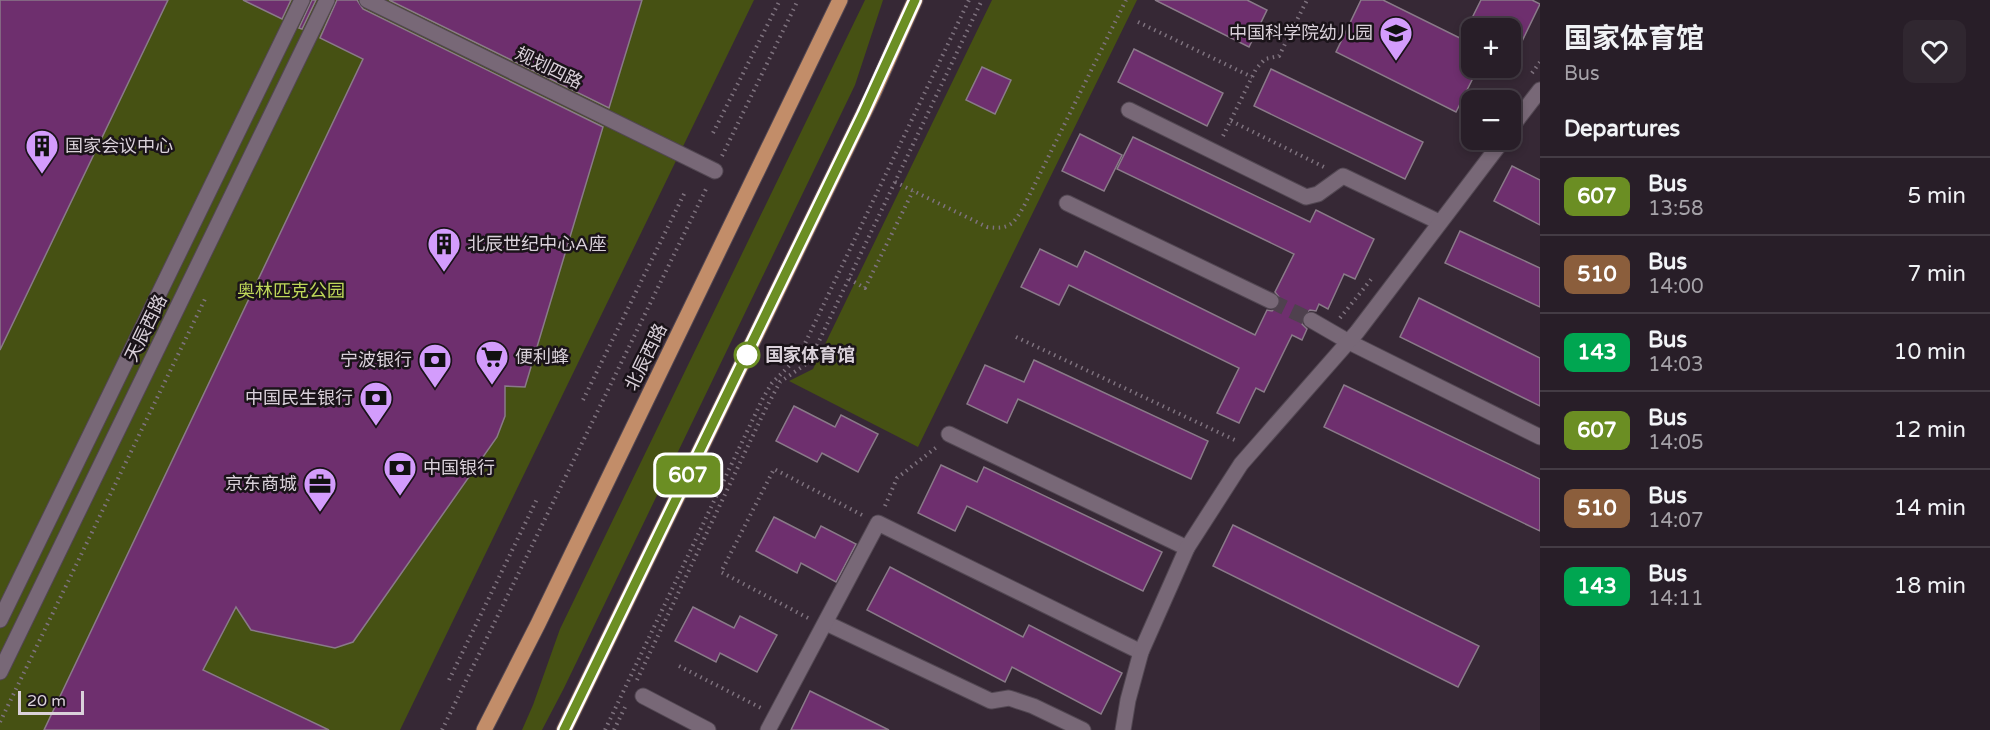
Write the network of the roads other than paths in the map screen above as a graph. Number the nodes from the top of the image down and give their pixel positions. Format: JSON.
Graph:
{"nodes":[{"id":1,"x":302,"y":0,"type":"edge"},
{"id":2,"x":327,"y":0,"type":"edge"},
{"id":3,"x":367,"y":0,"type":"edge"},
{"id":4,"x":840,"y":0,"type":"edge"},
{"id":5,"x":915,"y":0,"type":"edge"},
{"id":6,"x":1540,"y":90,"type":"edge"},
{"id":7,"x":1129,"y":110,"type":"dead end"},
{"id":8,"x":1521,"y":115,"type":"edge"},
{"id":9,"x":1495,"y":150,"type":"edge"},
{"id":10,"x":715,"y":171,"type":"road end"},
{"id":11,"x":1067,"y":203,"type":"dead end"},
{"id":12,"x":1439,"y":222,"type":"junction"},
{"id":13,"x":1271,"y":301,"type":"tunnel mouth"},
{"id":14,"x":1311,"y":320,"type":"tunnel mouth"},
{"id":15,"x":1349,"y":342,"type":"junction"},
{"id":16,"x":949,"y":434,"type":"road end"},
{"id":17,"x":1540,"y":437,"type":"edge"},
{"id":18,"x":1187,"y":548,"type":"junction"},
{"id":19,"x":0,"y":620,"type":"edge"},
{"id":20,"x":826,"y":625,"type":"junction"},
{"id":21,"x":1141,"y":652,"type":"junction"},
{"id":22,"x":0,"y":672,"type":"edge"},
{"id":23,"x":636,"y":692,"type":"road end"},
{"id":24,"x":484,"y":730,"type":"edge"},
{"id":25,"x":564,"y":730,"type":"edge"},
{"id":26,"x":708,"y":730,"type":"edge"},
{"id":27,"x":768,"y":730,"type":"edge"},
{"id":28,"x":1083,"y":730,"type":"edge"},
{"id":29,"x":1123,"y":730,"type":"edge"}],
"edges":[{"from":1,"to":19,"type":"street","name":"天辰西路"},
{"from":2,"to":22,"type":"street","name":"天辰西路"},
{"from":3,"to":10,"type":"street","name":"规划四路"},
{"from":4,"to":24,"type":"main road","name":"北辰西路"},
{"from":5,"to":25,"type":"main road"},
{"from":6,"to":8,"type":"street"},
{"from":7,"to":12,"type":"street"},
{"from":9,"to":12,"type":"street"},
{"from":11,"to":13,"type":"street"},
{"from":12,"to":15,"type":"street"},
{"from":14,"to":15,"type":"street"},
{"from":15,"to":17,"type":"street"},
{"from":15,"to":18,"type":"street"},
{"from":16,"to":18,"type":"street"},
{"from":18,"to":21,"type":"street"},
{"from":20,"to":21,"type":"street"},
{"from":20,"to":27,"type":"street"},
{"from":20,"to":28,"type":"street"},
{"from":21,"to":29,"type":"street"},
{"from":23,"to":26,"type":"street"}]}
